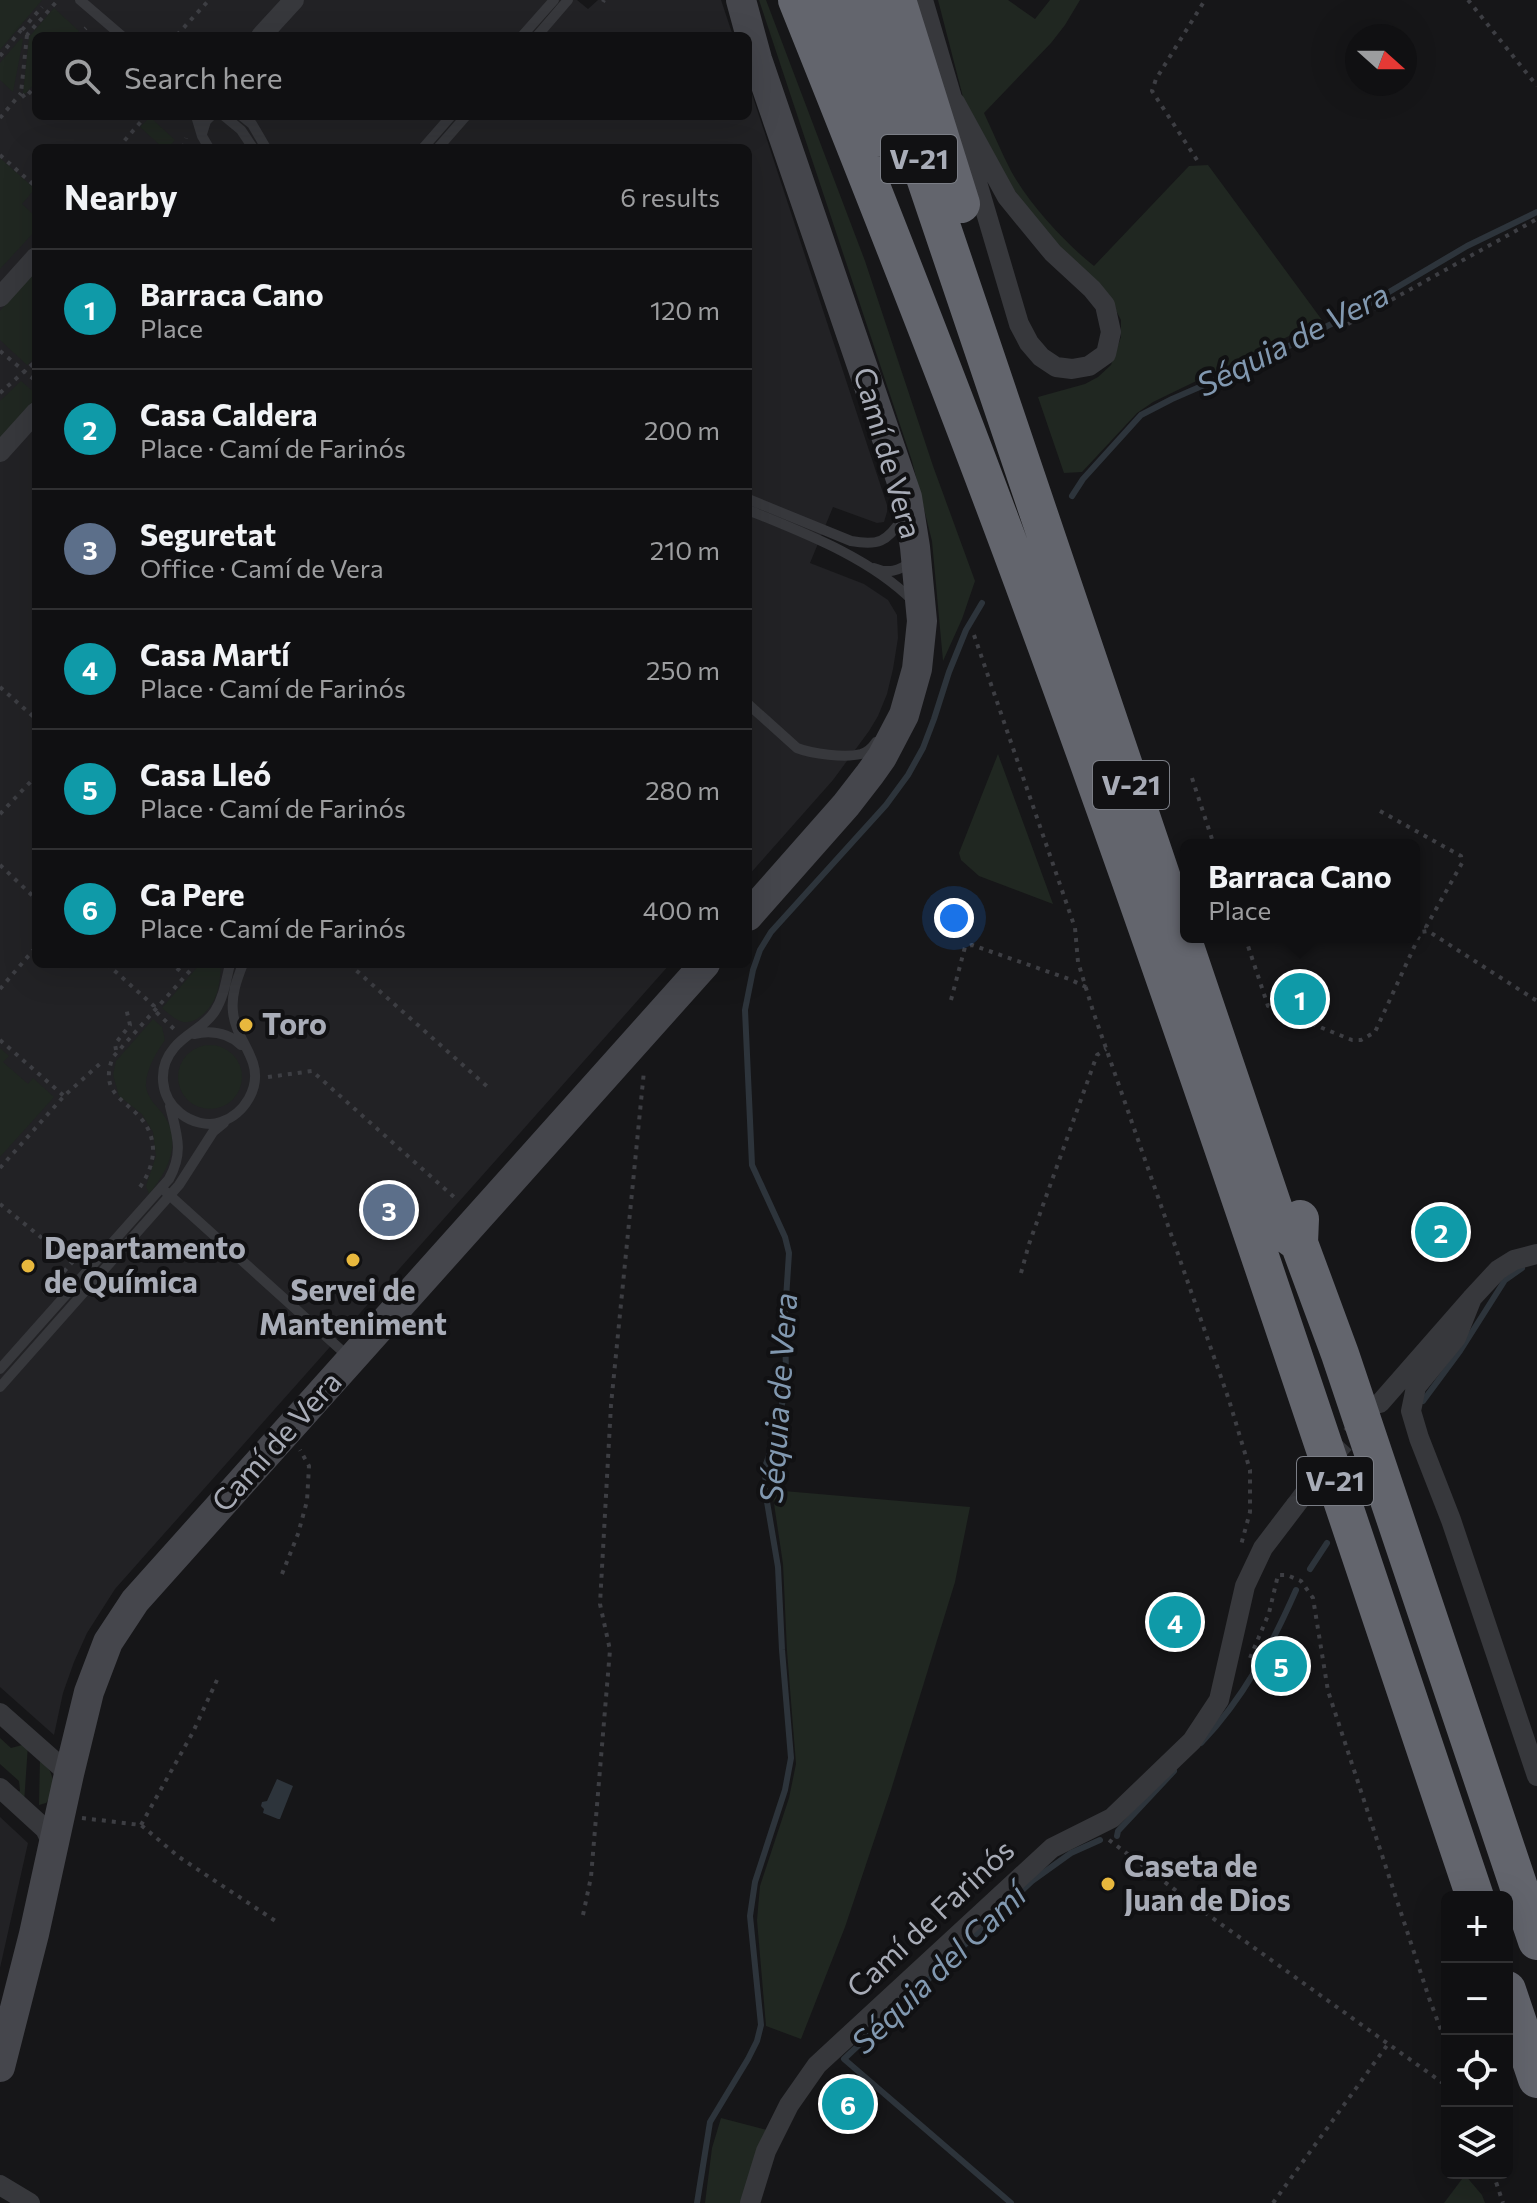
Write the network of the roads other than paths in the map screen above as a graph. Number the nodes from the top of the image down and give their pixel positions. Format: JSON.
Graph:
{"nodes":[{"id":1,"x":80,"y":0,"type":"edge"},
{"id":2,"x":294,"y":0,"type":"edge"},
{"id":3,"x":554,"y":0,"type":"edge"},
{"id":4,"x":568,"y":0,"type":"edge"},
{"id":5,"x":741,"y":0,"type":"edge"},
{"id":6,"x":797,"y":0,"type":"edge"},
{"id":7,"x":831,"y":0,"type":"edge"},
{"id":8,"x":865,"y":0,"type":"edge"},
{"id":9,"x":897,"y":0,"type":"edge"},
{"id":10,"x":923,"y":0,"type":"edge"},
{"id":11,"x":117,"y":32,"type":"edge"},
{"id":12,"x":265,"y":32,"type":"edge"},
{"id":13,"x":526,"y":32,"type":"edge"},
{"id":14,"x":540,"y":32,"type":"edge"},
{"id":15,"x":748,"y":32,"type":"edge"},
{"id":16,"x":752,"y":50,"type":"edge"},
{"id":17,"x":955,"y":102,"type":"junction"},
{"id":18,"x":197,"y":120,"type":"edge"},
{"id":19,"x":207,"y":120,"type":"edge"},
{"id":20,"x":229,"y":120,"type":"edge"},
{"id":21,"x":247,"y":120,"type":"edge"},
{"id":22,"x":448,"y":120,"type":"edge"},
{"id":23,"x":462,"y":120,"type":"edge"},
{"id":24,"x":243,"y":134,"type":"junction"},
{"id":25,"x":202,"y":136,"type":"junction"},
{"id":26,"x":207,"y":144,"type":"edge"},
{"id":27,"x":243,"y":144,"type":"edge"},
{"id":28,"x":250,"y":144,"type":"edge"},
{"id":29,"x":264,"y":144,"type":"edge"},
{"id":30,"x":426,"y":144,"type":"edge"},
{"id":31,"x":442,"y":144,"type":"edge"},
{"id":32,"x":32,"y":261,"type":"edge"},
{"id":33,"x":0,"y":297,"type":"edge"},
{"id":34,"x":32,"y":416,"type":"edge"},
{"id":35,"x":0,"y":452,"type":"edge"},
{"id":36,"x":907,"y":497,"type":"junction"},
{"id":37,"x":752,"y":501,"type":"edge"},
{"id":38,"x":752,"y":512,"type":"edge"},
{"id":39,"x":915,"y":547,"type":"junction"},
{"id":40,"x":1010,"y":547,"type":"junction"},
{"id":41,"x":861,"y":563,"type":"junction"},
{"id":42,"x":922,"y":621,"type":"junction"},
{"id":43,"x":752,"y":708,"type":"edge"},
{"id":44,"x":881,"y":733,"type":"dead end"},
{"id":45,"x":851,"y":755,"type":"junction"},
{"id":46,"x":846,"y":805,"type":"junction"},
{"id":47,"x":1180,"y":862,"type":"edge"},
{"id":48,"x":752,"y":911,"type":"edge"},
{"id":49,"x":1180,"y":931,"type":"edge"},
{"id":50,"x":1184,"y":943,"type":"edge"},
{"id":51,"x":1207,"y":943,"type":"edge"},
{"id":52,"x":229,"y":968,"type":"edge"},
{"id":53,"x":242,"y":968,"type":"edge"},
{"id":54,"x":701,"y":968,"type":"edge"},
{"id":55,"x":185,"y":1038,"type":"junction"},
{"id":56,"x":246,"y":1050,"type":"junction"},
{"id":57,"x":169,"y":1101,"type":"junction"},
{"id":58,"x":232,"y":1117,"type":"junction"},
{"id":59,"x":165,"y":1192,"type":"junction"},
{"id":60,"x":1299,"y":1243,"type":"junction"},
{"id":61,"x":1537,"y":1254,"type":"edge"},
{"id":62,"x":1472,"y":1298,"type":"junction"},
{"id":63,"x":352,"y":1359,"type":"junction"},
{"id":64,"x":0,"y":1369,"type":"edge"},
{"id":65,"x":0,"y":1387,"type":"edge"},
{"id":66,"x":1380,"y":1403,"type":"tunnel mouth"},
{"id":67,"x":1295,"y":1506,"type":"tunnel mouth"},
{"id":68,"x":0,"y":1713,"type":"edge"},
{"id":69,"x":80,"y":1729,"type":"junction"},
{"id":70,"x":37,"y":1745,"type":"junction"},
{"id":71,"x":1537,"y":1776,"type":"edge"},
{"id":72,"x":0,"y":1788,"type":"edge"},
{"id":73,"x":64,"y":1795,"type":"junction"},
{"id":74,"x":27,"y":1811,"type":"junction"},
{"id":75,"x":53,"y":1845,"type":"junction"},
{"id":76,"x":1473,"y":1891,"type":"edge"},
{"id":77,"x":1537,"y":1941,"type":"edge"},
{"id":78,"x":1513,"y":2008,"type":"edge"},
{"id":79,"x":0,"y":2067,"type":"edge"},
{"id":80,"x":1537,"y":2079,"type":"edge"},
{"id":81,"x":0,"y":2185,"type":"edge"},
{"id":82,"x":30,"y":2203,"type":"edge"},
{"id":83,"x":750,"y":2203,"type":"edge"}],
"edges":[{"from":1,"to":11,"type":"lane"},
{"from":2,"to":12,"type":"street"},
{"from":3,"to":13,"type":"lane"},
{"from":4,"to":14,"type":"lane"},
{"from":5,"to":15,"type":"street","name":"Camí de Vera"},
{"from":6,"to":40,"type":"highway"},
{"from":7,"to":40,"type":"highway","number":"V-21"},
{"from":8,"to":49,"type":"highway","number":"V-21"},
{"from":9,"to":47,"type":"highway"},
{"from":10,"to":17,"type":"street"},
{"from":16,"to":36,"type":"street","name":"Camí de Vera"},
{"from":17,"to":17,"type":"street"},
{"from":18,"to":25,"type":"lane"},
{"from":19,"to":25,"type":"lane"},
{"from":20,"to":24,"type":"lane"},
{"from":21,"to":29,"type":"lane"},
{"from":22,"to":30,"type":"lane"},
{"from":23,"to":31,"type":"lane"},
{"from":24,"to":27,"type":"lane"},
{"from":24,"to":28,"type":"lane"},
{"from":25,"to":26,"type":"lane"},
{"from":32,"to":33,"type":"street"},
{"from":34,"to":35,"type":"street"},
{"from":36,"to":37,"type":"lane"},
{"from":36,"to":39,"type":"street","name":"Camí de Vera"},
{"from":38,"to":41,"type":"lane"},
{"from":39,"to":41,"type":"lane"},
{"from":39,"to":42,"type":"street","name":"Camí de Vera"},
{"from":40,"to":76,"type":"highway","number":"V-21"},
{"from":41,"to":42,"type":"lane"},
{"from":42,"to":46,"type":"street","name":"Camí de Vera"},
{"from":43,"to":45,"type":"lane"},
{"from":44,"to":45,"type":"lane"},
{"from":45,"to":46,"type":"lane"},
{"from":46,"to":48,"type":"street","name":"Camí de Vera"},
{"from":50,"to":60,"type":"highway","number":"V-21"},
{"from":51,"to":60,"type":"highway"},
{"from":52,"to":55,"type":"lane"},
{"from":53,"to":56,"type":"lane"},
{"from":54,"to":63,"type":"street","name":"Camí de Vera"},
{"from":55,"to":56,"type":"lane"},
{"from":55,"to":57,"type":"lane"},
{"from":56,"to":58,"type":"lane"},
{"from":57,"to":58,"type":"lane"},
{"from":57,"to":59,"type":"lane"},
{"from":58,"to":59,"type":"lane"},
{"from":59,"to":63,"type":"lane"},
{"from":59,"to":64,"type":"lane"},
{"from":59,"to":65,"type":"lane"},
{"from":60,"to":77,"type":"highway","number":"V-21"},
{"from":61,"to":62,"type":"street"},
{"from":62,"to":66,"type":"street"},
{"from":62,"to":71,"type":"street"},
{"from":63,"to":69,"type":"street","name":"Camí de Vera"},
{"from":67,"to":83,"type":"street","name":"Camí de Farinós"},
{"from":68,"to":70,"type":"street"},
{"from":69,"to":70,"type":"street"},
{"from":69,"to":73,"type":"street","name":"Camí de Vera"},
{"from":70,"to":73,"type":"street"},
{"from":72,"to":74,"type":"street"},
{"from":73,"to":74,"type":"street"},
{"from":73,"to":75,"type":"street","name":"Camí de Vera"},
{"from":74,"to":75,"type":"street"},
{"from":75,"to":79,"type":"street","name":"Camí de Vera"},
{"from":78,"to":80,"type":"highway"},
{"from":81,"to":82,"type":"street"}]}
